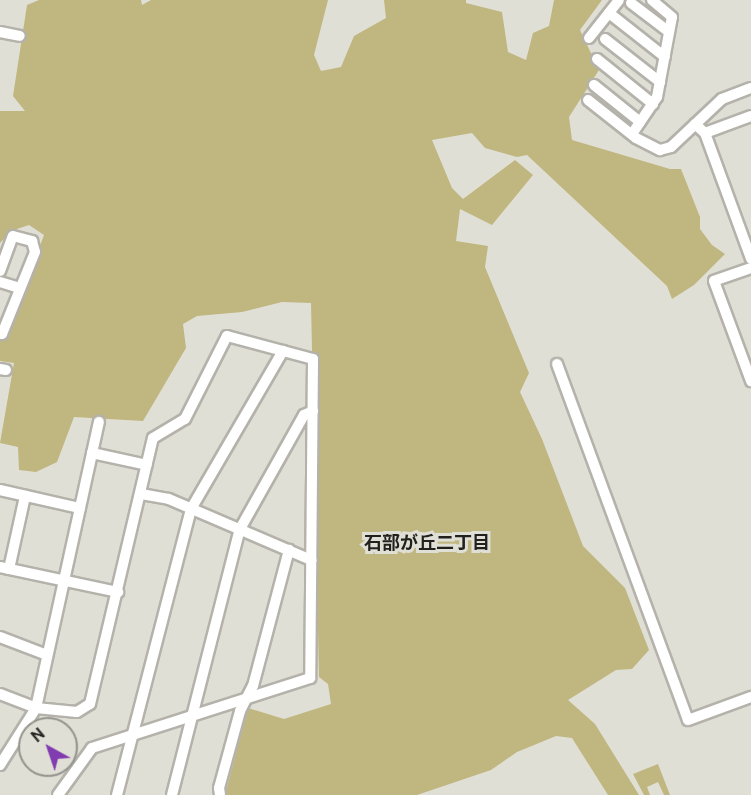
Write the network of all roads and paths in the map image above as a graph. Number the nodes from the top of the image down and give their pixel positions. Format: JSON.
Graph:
{"nodes":[{"id":1,"x":619,"y":0,"type":"edge"},
{"id":2,"x":651,"y":0,"type":"edge"},
{"id":3,"x":631,"y":3,"type":"dead end"},
{"id":4,"x":609,"y":13,"type":"junction"},
{"id":5,"x":0,"y":32,"type":"edge"},
{"id":6,"x":669,"y":32,"type":"junction"},
{"id":7,"x":20,"y":36,"type":"dead end"},
{"id":8,"x":589,"y":38,"type":"dead end"},
{"id":9,"x":606,"y":39,"type":"dead end"},
{"id":10,"x":665,"y":57,"type":"junction"},
{"id":11,"x":597,"y":59,"type":"dead end"},
{"id":12,"x":660,"y":82,"type":"junction"},
{"id":13,"x":594,"y":85,"type":"dead end"},
{"id":14,"x":751,"y":88,"type":"edge"},
{"id":15,"x":588,"y":100,"type":"dead end"},
{"id":16,"x":653,"y":104,"type":"junction"},
{"id":17,"x":751,"y":116,"type":"edge"},
{"id":18,"x":640,"y":122,"type":"junction"},
{"id":19,"x":695,"y":124,"type":"junction"},
{"id":20,"x":705,"y":133,"type":"junction"},
{"id":21,"x":632,"y":134,"type":"junction"},
{"id":22,"x":751,"y":259,"type":"edge"},
{"id":23,"x":751,"y":268,"type":"edge"},
{"id":24,"x":0,"y":271,"type":"edge"},
{"id":25,"x":0,"y":282,"type":"edge"},
{"id":26,"x":20,"y":288,"type":"junction"},
{"id":27,"x":0,"y":333,"type":"edge"},
{"id":28,"x":283,"y":351,"type":"junction"},
{"id":29,"x":557,"y":364,"type":"dead end"},
{"id":30,"x":751,"y":381,"type":"edge"},
{"id":31,"x":313,"y":411,"type":"junction"},
{"id":32,"x":99,"y":422,"type":"dead end"},
{"id":33,"x":92,"y":453,"type":"junction"},
{"id":34,"x":147,"y":465,"type":"junction"},
{"id":35,"x":0,"y":490,"type":"edge"},
{"id":36,"x":141,"y":494,"type":"junction"},
{"id":37,"x":25,"y":496,"type":"junction"},
{"id":38,"x":80,"y":508,"type":"junction"},
{"id":39,"x":191,"y":509,"type":"junction"},
{"id":40,"x":240,"y":529,"type":"junction"},
{"id":41,"x":289,"y":550,"type":"junction"},
{"id":42,"x":311,"y":560,"type":"junction"},
{"id":43,"x":5,"y":568,"type":"edge"},
{"id":44,"x":64,"y":581,"type":"junction"},
{"id":45,"x":118,"y":592,"type":"junction"},
{"id":46,"x":0,"y":636,"type":"edge"},
{"id":47,"x":47,"y":655,"type":"junction"},
{"id":48,"x":0,"y":694,"type":"edge"},
{"id":49,"x":751,"y":697,"type":"edge"},
{"id":50,"x":246,"y":699,"type":"junction"},
{"id":51,"x":36,"y":708,"type":"junction"},
{"id":52,"x":192,"y":716,"type":"junction"},
{"id":53,"x":132,"y":735,"type":"junction"},
{"id":54,"x":2,"y":758,"type":"edge"},
{"id":55,"x":58,"y":795,"type":"edge"},
{"id":56,"x":117,"y":795,"type":"edge"},
{"id":57,"x":172,"y":795,"type":"edge"},
{"id":58,"x":220,"y":795,"type":"edge"}],
"edges":[{"from":1,"to":4,"type":"street"},
{"from":2,"to":6,"type":"street"},
{"from":3,"to":6,"type":"street"},
{"from":4,"to":8,"type":"street"},
{"from":4,"to":10,"type":"street"},
{"from":5,"to":7,"type":"street"},
{"from":6,"to":10,"type":"street"},
{"from":9,"to":12,"type":"street"},
{"from":10,"to":12,"type":"street"},
{"from":11,"to":16,"type":"street"},
{"from":12,"to":16,"type":"street"},
{"from":13,"to":18,"type":"street"},
{"from":14,"to":19,"type":"street"},
{"from":15,"to":21,"type":"street"},
{"from":16,"to":18,"type":"street"},
{"from":17,"to":20,"type":"street"},
{"from":18,"to":21,"type":"street"},
{"from":19,"to":20,"type":"street"},
{"from":19,"to":21,"type":"street"},
{"from":20,"to":22,"type":"street"},
{"from":23,"to":30,"type":"street"},
{"from":24,"to":26,"type":"street"},
{"from":25,"to":26,"type":"street"},
{"from":26,"to":27,"type":"street"},
{"from":28,"to":31,"type":"street"},
{"from":28,"to":34,"type":"street"},
{"from":28,"to":39,"type":"street"},
{"from":29,"to":49,"type":"street"},
{"from":31,"to":40,"type":"street"},
{"from":31,"to":42,"type":"street"},
{"from":32,"to":33,"type":"street"},
{"from":33,"to":34,"type":"street"},
{"from":33,"to":38,"type":"street"},
{"from":34,"to":36,"type":"street"},
{"from":35,"to":37,"type":"street"},
{"from":36,"to":39,"type":"street"},
{"from":36,"to":45,"type":"street"},
{"from":37,"to":38,"type":"street"},
{"from":37,"to":43,"type":"street"},
{"from":38,"to":44,"type":"street"},
{"from":39,"to":40,"type":"street"},
{"from":39,"to":53,"type":"street"},
{"from":40,"to":41,"type":"street"},
{"from":40,"to":52,"type":"street"},
{"from":41,"to":42,"type":"street"},
{"from":41,"to":50,"type":"street"},
{"from":42,"to":50,"type":"street"},
{"from":43,"to":44,"type":"street"},
{"from":44,"to":45,"type":"street"},
{"from":44,"to":47,"type":"street"},
{"from":45,"to":51,"type":"street"},
{"from":46,"to":47,"type":"street"},
{"from":47,"to":51,"type":"street"},
{"from":48,"to":51,"type":"street"},
{"from":50,"to":52,"type":"street"},
{"from":50,"to":58,"type":"street"},
{"from":51,"to":54,"type":"street"},
{"from":52,"to":53,"type":"street"},
{"from":52,"to":57,"type":"street"},
{"from":53,"to":55,"type":"street"},
{"from":53,"to":56,"type":"street"}]}
